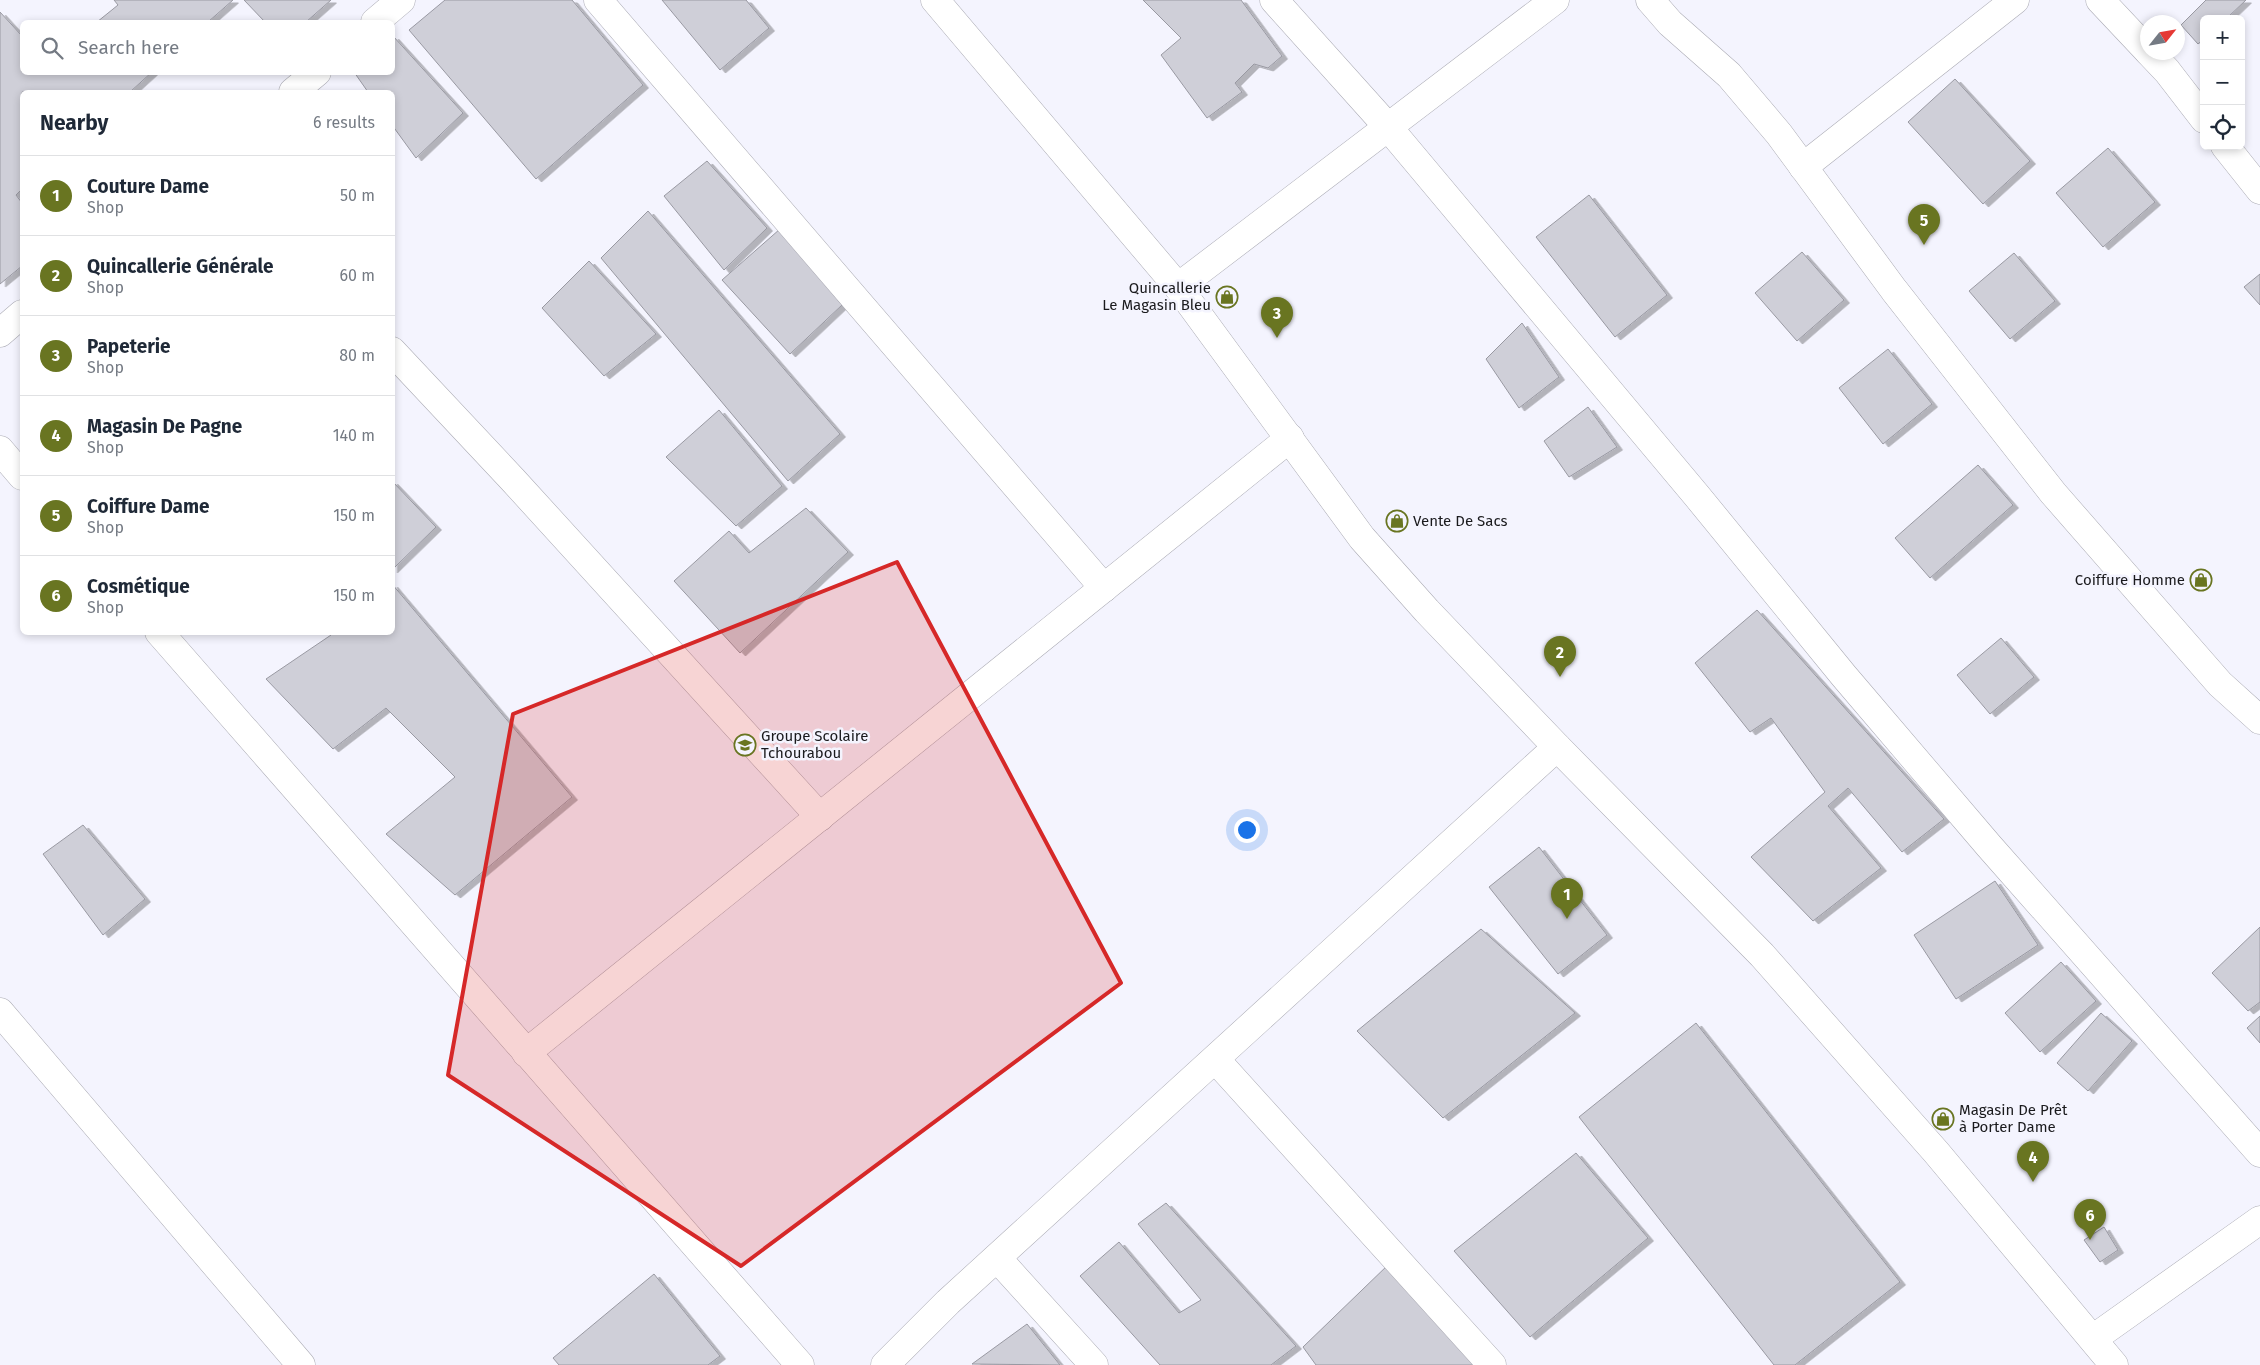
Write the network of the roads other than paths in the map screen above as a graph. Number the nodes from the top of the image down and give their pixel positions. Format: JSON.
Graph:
{"nodes":[{"id":1,"x":401,"y":0,"type":"edge"},
{"id":2,"x":598,"y":0,"type":"edge"},
{"id":3,"x":934,"y":0,"type":"edge"},
{"id":4,"x":1274,"y":0,"type":"edge"},
{"id":5,"x":1555,"y":0,"type":"edge"},
{"id":6,"x":1650,"y":0,"type":"edge"},
{"id":7,"x":2015,"y":0,"type":"edge"},
{"id":8,"x":2100,"y":0,"type":"edge"},
{"id":9,"x":377,"y":20,"type":"edge"},
{"id":10,"x":2140,"y":43,"type":"edge"},
{"id":11,"x":2156,"y":60,"type":"edge"},
{"id":12,"x":313,"y":75,"type":"edge"},
{"id":13,"x":295,"y":90,"type":"edge"},
{"id":14,"x":2200,"y":114,"type":"edge"},
{"id":15,"x":1388,"y":127,"type":"junction"},
{"id":16,"x":2228,"y":150,"type":"edge"},
{"id":17,"x":1803,"y":167,"type":"junction"},
{"id":18,"x":2260,"y":190,"type":"edge"},
{"id":19,"x":1178,"y":287,"type":"junction"},
{"id":20,"x":20,"y":316,"type":"edge"},
{"id":21,"x":0,"y":333,"type":"edge"},
{"id":22,"x":395,"y":354,"type":"edge"},
{"id":23,"x":1290,"y":438,"type":"junction"},
{"id":24,"x":0,"y":450,"type":"edge"},
{"id":25,"x":20,"y":474,"type":"edge"},
{"id":26,"x":1104,"y":588,"type":"junction"},
{"id":27,"x":163,"y":635,"type":"edge"},
{"id":28,"x":2260,"y":720,"type":"edge"},
{"id":29,"x":1557,"y":748,"type":"junction"},
{"id":30,"x":820,"y":817,"type":"junction"},
{"id":31,"x":0,"y":1012,"type":"edge"},
{"id":32,"x":526,"y":1052,"type":"junction"},
{"id":33,"x":1216,"y":1060,"type":"junction"},
{"id":34,"x":2260,"y":1153,"type":"edge"},
{"id":35,"x":2260,"y":1220,"type":"edge"},
{"id":36,"x":997,"y":1258,"type":"junction"},
{"id":37,"x":2094,"y":1338,"type":"junction"},
{"id":38,"x":301,"y":1365,"type":"edge"},
{"id":39,"x":800,"y":1365,"type":"edge"},
{"id":40,"x":885,"y":1365,"type":"edge"},
{"id":41,"x":1094,"y":1365,"type":"edge"},
{"id":42,"x":1492,"y":1365,"type":"edge"},
{"id":43,"x":2114,"y":1365,"type":"edge"}],
"edges":[{"from":1,"to":9,"type":"street"},
{"from":2,"to":26,"type":"street"},
{"from":3,"to":19,"type":"street"},
{"from":4,"to":15,"type":"street"},
{"from":5,"to":15,"type":"street"},
{"from":6,"to":17,"type":"street"},
{"from":7,"to":17,"type":"street"},
{"from":8,"to":10,"type":"street"},
{"from":11,"to":14,"type":"street"},
{"from":12,"to":13,"type":"street"},
{"from":15,"to":19,"type":"street"},
{"from":15,"to":34,"type":"street"},
{"from":16,"to":18,"type":"street"},
{"from":17,"to":28,"type":"street"},
{"from":19,"to":23,"type":"street"},
{"from":20,"to":21,"type":"street"},
{"from":22,"to":30,"type":"street"},
{"from":23,"to":26,"type":"street"},
{"from":23,"to":29,"type":"street"},
{"from":24,"to":25,"type":"street"},
{"from":26,"to":30,"type":"street"},
{"from":27,"to":32,"type":"street"},
{"from":29,"to":33,"type":"street"},
{"from":29,"to":37,"type":"street"},
{"from":30,"to":32,"type":"street"},
{"from":31,"to":38,"type":"street"},
{"from":32,"to":39,"type":"street"},
{"from":33,"to":36,"type":"street"},
{"from":33,"to":42,"type":"street"},
{"from":35,"to":37,"type":"street"},
{"from":36,"to":40,"type":"street"},
{"from":36,"to":41,"type":"street"},
{"from":37,"to":43,"type":"street"}]}
